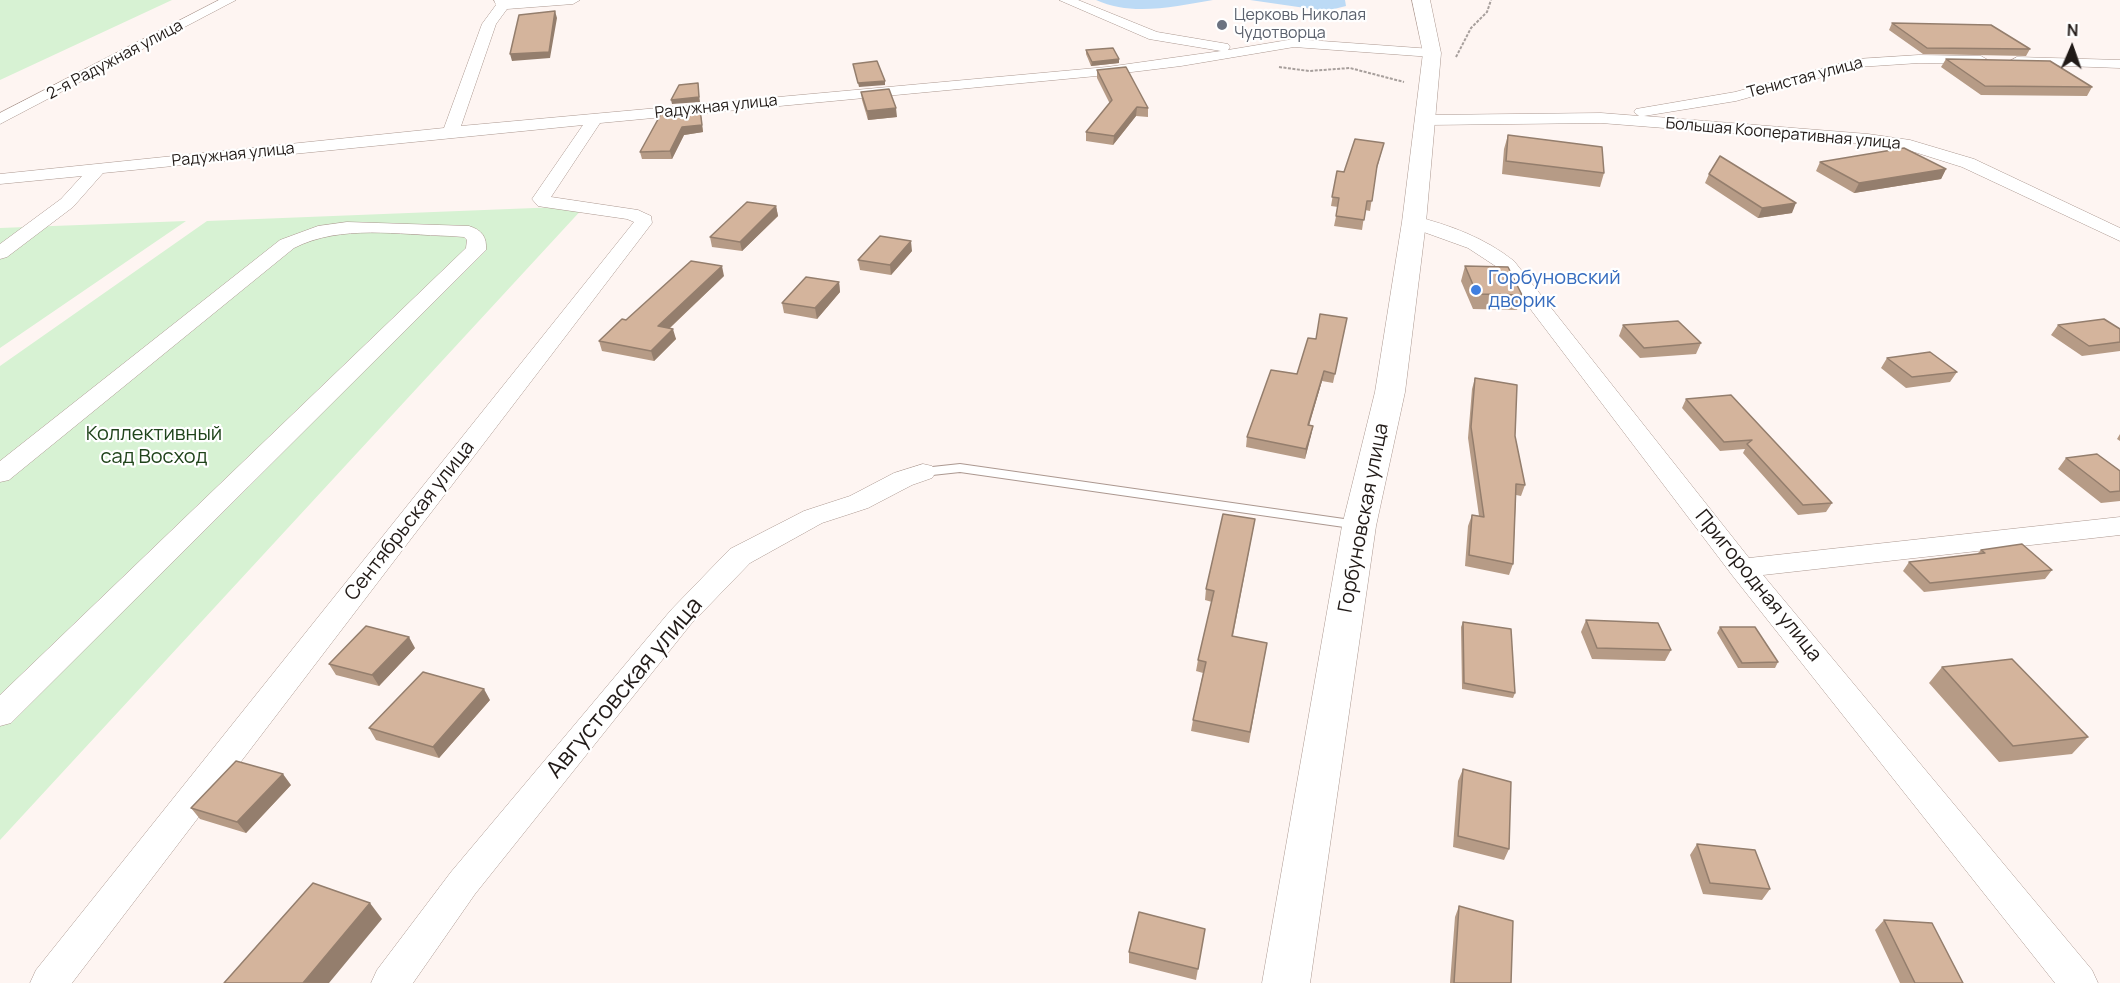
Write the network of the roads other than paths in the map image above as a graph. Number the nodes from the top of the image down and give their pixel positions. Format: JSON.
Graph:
{"nodes":[{"id":1,"x":229,"y":0,"type":"edge"},
{"id":2,"x":573,"y":0,"type":"edge"},
{"id":3,"x":1066,"y":0,"type":"edge"},
{"id":4,"x":1421,"y":0,"type":"edge"},
{"id":5,"x":502,"y":3,"type":"edge"},
{"id":6,"x":1245,"y":50,"type":"junction"},
{"id":7,"x":1432,"y":53,"type":"junction"},
{"id":8,"x":2120,"y":64,"type":"edge"},
{"id":9,"x":1428,"y":104,"type":"junction"},
{"id":10,"x":1601,"y":118,"type":"junction"},
{"id":11,"x":0,"y":119,"type":"edge"},
{"id":12,"x":595,"y":119,"type":"junction"},
{"id":13,"x":451,"y":132,"type":"junction"},
{"id":14,"x":98,"y":169,"type":"junction"},
{"id":15,"x":0,"y":179,"type":"edge"},
{"id":16,"x":1414,"y":222,"type":"junction"},
{"id":17,"x":2120,"y":235,"type":"edge"},
{"id":18,"x":0,"y":253,"type":"edge"},
{"id":19,"x":923,"y":472,"type":"joint"},
{"id":20,"x":0,"y":474,"type":"edge"},
{"id":21,"x":1359,"y":526,"type":"junction"},
{"id":22,"x":2120,"y":526,"type":"edge"},
{"id":23,"x":1742,"y":568,"type":"junction"},
{"id":24,"x":0,"y":714,"type":"edge"},
{"id":25,"x":49,"y":983,"type":"edge"},
{"id":26,"x":390,"y":983,"type":"edge"},
{"id":27,"x":1286,"y":983,"type":"edge"},
{"id":28,"x":2079,"y":983,"type":"edge"}],
"edges":[{"from":1,"to":11,"type":"street","name":"2-я Радужная улица"},
{"from":2,"to":5,"type":"street"},
{"from":3,"to":6,"type":"street"},
{"from":4,"to":7,"type":"main road","name":"Горбуновская улица"},
{"from":5,"to":13,"type":"street"},
{"from":6,"to":7,"type":"street","name":"Радужная улица"},
{"from":6,"to":12,"type":"street","name":"Радужная улица"},
{"from":7,"to":9,"type":"main road","name":"Горбуновская улица"},
{"from":8,"to":10,"type":"street","name":"Тенистая улица"},
{"from":9,"to":10,"type":"street","name":"Большая Кооперативная улица"},
{"from":9,"to":16,"type":"main road","name":"Горбуновская улица"},
{"from":10,"to":17,"type":"street","name":"Большая Кооперативная улица"},
{"from":12,"to":13,"type":"street","name":"Радужная улица"},
{"from":12,"to":25,"type":"street","name":"Сентябрьская улица"},
{"from":13,"to":14,"type":"street","name":"Радужная улица"},
{"from":14,"to":15,"type":"street","name":"Радужная улица"},
{"from":14,"to":18,"type":"street"},
{"from":16,"to":21,"type":"main road","name":"Горбуновская улица"},
{"from":16,"to":23,"type":"street","name":"Пригородная улица"},
{"from":19,"to":21,"type":"lane"},
{"from":19,"to":26,"type":"street","name":"Августовская улица"},
{"from":20,"to":24,"type":"street"},
{"from":21,"to":27,"type":"main road","name":"Горбуновская улица"},
{"from":22,"to":23,"type":"street"},
{"from":23,"to":28,"type":"street","name":"Пригородная улица"}]}
